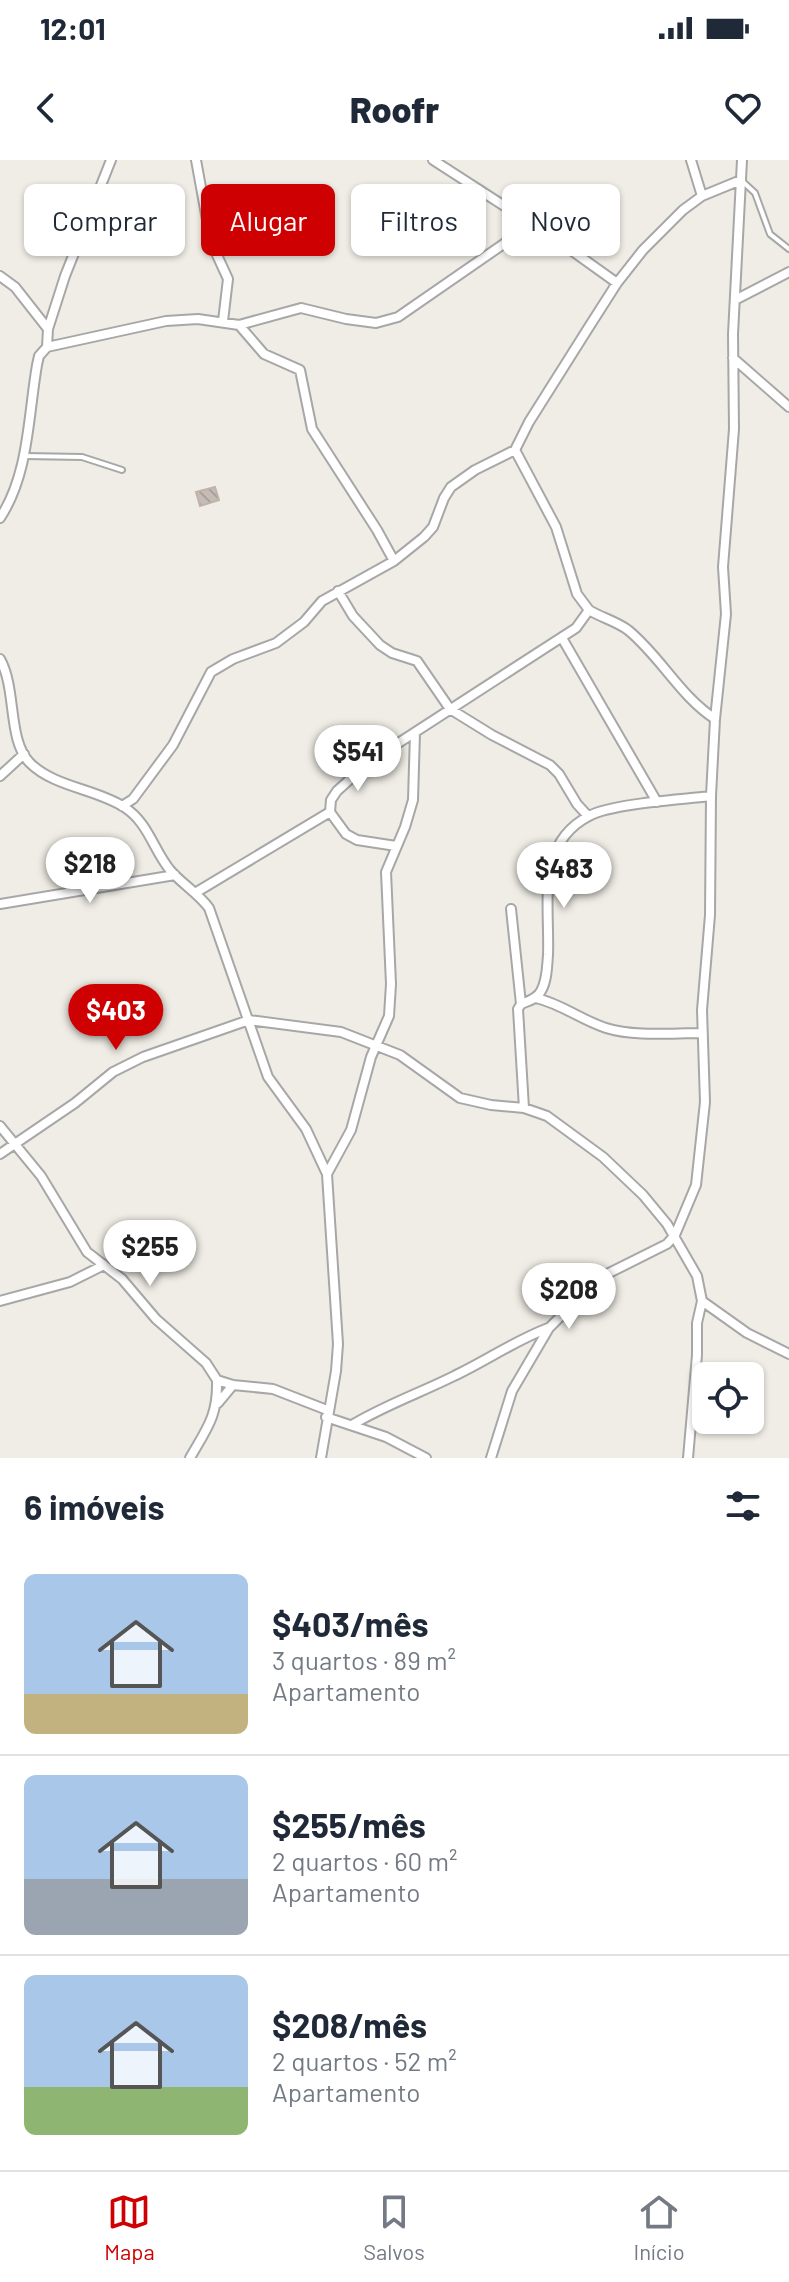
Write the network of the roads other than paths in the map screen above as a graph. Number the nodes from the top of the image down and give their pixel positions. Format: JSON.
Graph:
{"nodes":[{"id":1,"x":111,"y":160,"type":"edge"},
{"id":2,"x":196,"y":160,"type":"edge"},
{"id":3,"x":433,"y":160,"type":"edge"},
{"id":4,"x":691,"y":160,"type":"edge"},
{"id":5,"x":742,"y":160,"type":"edge"},
{"id":6,"x":741,"y":180,"type":"junction"},
{"id":7,"x":702,"y":196,"type":"junction"},
{"id":8,"x":502,"y":206,"type":"edge"},
{"id":9,"x":502,"y":245,"type":"edge"},
{"id":10,"x":789,"y":249,"type":"edge"},
{"id":11,"x":579,"y":256,"type":"edge"},
{"id":12,"x":789,"y":272,"type":"edge"},
{"id":13,"x":0,"y":276,"type":"edge"},
{"id":14,"x":617,"y":283,"type":"junction"},
{"id":15,"x":735,"y":300,"type":"junction"},
{"id":16,"x":223,"y":321,"type":"junction"},
{"id":17,"x":239,"y":325,"type":"junction"},
{"id":18,"x":48,"y":329,"type":"junction"},
{"id":19,"x":47,"y":347,"type":"junction"},
{"id":20,"x":733,"y":358,"type":"junction"},
{"id":21,"x":789,"y":407,"type":"edge"},
{"id":22,"x":515,"y":450,"type":"junction"},
{"id":23,"x":23,"y":456,"type":"junction"},
{"id":24,"x":122,"y":470,"type":"dead end"},
{"id":25,"x":0,"y":518,"type":"edge"},
{"id":26,"x":394,"y":561,"type":"junction"},
{"id":27,"x":338,"y":591,"type":"junction"},
{"id":28,"x":589,"y":610,"type":"junction"},
{"id":29,"x":562,"y":638,"type":"junction"},
{"id":30,"x":0,"y":659,"type":"edge"},
{"id":31,"x":450,"y":709,"type":"junction"},
{"id":32,"x":715,"y":719,"type":"junction"},
{"id":33,"x":415,"y":733,"type":"junction"},
{"id":34,"x":24,"y":754,"type":"junction"},
{"id":35,"x":0,"y":776,"type":"edge"},
{"id":36,"x":711,"y":796,"type":"junction"},
{"id":37,"x":133,"y":799,"type":"junction"},
{"id":38,"x":657,"y":802,"type":"junction"},
{"id":39,"x":122,"y":806,"type":"junction"},
{"id":40,"x":330,"y":812,"type":"junction"},
{"id":41,"x":134,"y":814,"type":"junction"},
{"id":42,"x":588,"y":816,"type":"junction"},
{"id":43,"x":396,"y":846,"type":"junction"},
{"id":44,"x":175,"y":875,"type":"junction"},
{"id":45,"x":195,"y":893,"type":"junction"},
{"id":46,"x":0,"y":904,"type":"edge"},
{"id":47,"x":511,"y":909,"type":"dead end"},
{"id":48,"x":536,"y":998,"type":"junction"},
{"id":49,"x":521,"y":1004,"type":"junction"},
{"id":50,"x":249,"y":1020,"type":"junction"},
{"id":51,"x":701,"y":1033,"type":"junction"},
{"id":52,"x":376,"y":1047,"type":"junction"},
{"id":53,"x":524,"y":1108,"type":"junction"},
{"id":54,"x":0,"y":1126,"type":"edge"},
{"id":55,"x":16,"y":1145,"type":"junction"},
{"id":56,"x":0,"y":1154,"type":"edge"},
{"id":57,"x":327,"y":1174,"type":"junction"},
{"id":58,"x":675,"y":1235,"type":"junction"},
{"id":59,"x":104,"y":1265,"type":"junction"},
{"id":60,"x":0,"y":1301,"type":"edge"},
{"id":61,"x":702,"y":1301,"type":"junction"},
{"id":62,"x":549,"y":1328,"type":"junction"},
{"id":63,"x":789,"y":1354,"type":"edge"},
{"id":64,"x":217,"y":1380,"type":"junction"},
{"id":65,"x":233,"y":1385,"type":"junction"},
{"id":66,"x":218,"y":1403,"type":"junction"},
{"id":67,"x":327,"y":1413,"type":"junction"},
{"id":68,"x":352,"y":1425,"type":"junction"},
{"id":69,"x":190,"y":1458,"type":"edge"},
{"id":70,"x":321,"y":1458,"type":"edge"},
{"id":71,"x":426,"y":1458,"type":"edge"},
{"id":72,"x":491,"y":1458,"type":"edge"},
{"id":73,"x":688,"y":1458,"type":"edge"}],
"edges":[{"from":1,"to":18,"type":"street"},
{"from":2,"to":16,"type":"street"},
{"from":3,"to":8,"type":"street"},
{"from":4,"to":7,"type":"street"},
{"from":5,"to":6,"type":"street"},
{"from":6,"to":7,"type":"street"},
{"from":6,"to":10,"type":"lane"},
{"from":6,"to":15,"type":"street"},
{"from":7,"to":14,"type":"street"},
{"from":9,"to":17,"type":"street"},
{"from":11,"to":14,"type":"street"},
{"from":12,"to":15,"type":"street"},
{"from":13,"to":18,"type":"street"},
{"from":14,"to":22,"type":"street"},
{"from":15,"to":20,"type":"street"},
{"from":16,"to":17,"type":"street"},
{"from":16,"to":19,"type":"street"},
{"from":17,"to":26,"type":"street"},
{"from":18,"to":19,"type":"street"},
{"from":19,"to":23,"type":"street"},
{"from":20,"to":21,"type":"street"},
{"from":20,"to":32,"type":"street"},
{"from":22,"to":26,"type":"street"},
{"from":22,"to":28,"type":"street"},
{"from":23,"to":24,"type":"lane"},
{"from":23,"to":25,"type":"street"},
{"from":26,"to":27,"type":"street"},
{"from":27,"to":31,"type":"street"},
{"from":27,"to":37,"type":"street"},
{"from":28,"to":29,"type":"street"},
{"from":28,"to":32,"type":"street"},
{"from":29,"to":31,"type":"street"},
{"from":29,"to":38,"type":"street"},
{"from":30,"to":34,"type":"street"},
{"from":31,"to":33,"type":"street"},
{"from":31,"to":42,"type":"street"},
{"from":32,"to":36,"type":"street"},
{"from":33,"to":40,"type":"street"},
{"from":33,"to":43,"type":"street"},
{"from":34,"to":35,"type":"street"},
{"from":34,"to":39,"type":"street"},
{"from":36,"to":38,"type":"street"},
{"from":36,"to":51,"type":"street"},
{"from":37,"to":39,"type":"street"},
{"from":37,"to":41,"type":"street"},
{"from":38,"to":42,"type":"street"},
{"from":39,"to":41,"type":"street"},
{"from":40,"to":43,"type":"street"},
{"from":40,"to":45,"type":"street"},
{"from":41,"to":44,"type":"street"},
{"from":42,"to":48,"type":"street"},
{"from":43,"to":52,"type":"street"},
{"from":44,"to":45,"type":"street"},
{"from":44,"to":46,"type":"street"},
{"from":45,"to":50,"type":"street"},
{"from":47,"to":49,"type":"street"},
{"from":48,"to":49,"type":"street"},
{"from":48,"to":51,"type":"street"},
{"from":49,"to":53,"type":"street"},
{"from":50,"to":52,"type":"street"},
{"from":50,"to":55,"type":"street"},
{"from":50,"to":57,"type":"street"},
{"from":51,"to":58,"type":"street"},
{"from":52,"to":53,"type":"street"},
{"from":52,"to":57,"type":"street"},
{"from":53,"to":58,"type":"street"},
{"from":54,"to":55,"type":"street"},
{"from":55,"to":56,"type":"street"},
{"from":55,"to":59,"type":"street"},
{"from":57,"to":67,"type":"street"},
{"from":58,"to":61,"type":"street"},
{"from":58,"to":62,"type":"street"},
{"from":59,"to":60,"type":"street"},
{"from":59,"to":64,"type":"street"},
{"from":61,"to":63,"type":"street"},
{"from":61,"to":73,"type":"street"},
{"from":62,"to":68,"type":"street"},
{"from":62,"to":72,"type":"street"},
{"from":64,"to":65,"type":"street"},
{"from":64,"to":66,"type":"street"},
{"from":65,"to":66,"type":"street"},
{"from":65,"to":67,"type":"street"},
{"from":66,"to":69,"type":"street"},
{"from":67,"to":68,"type":"street"},
{"from":67,"to":70,"type":"street"},
{"from":68,"to":71,"type":"street"}]}
